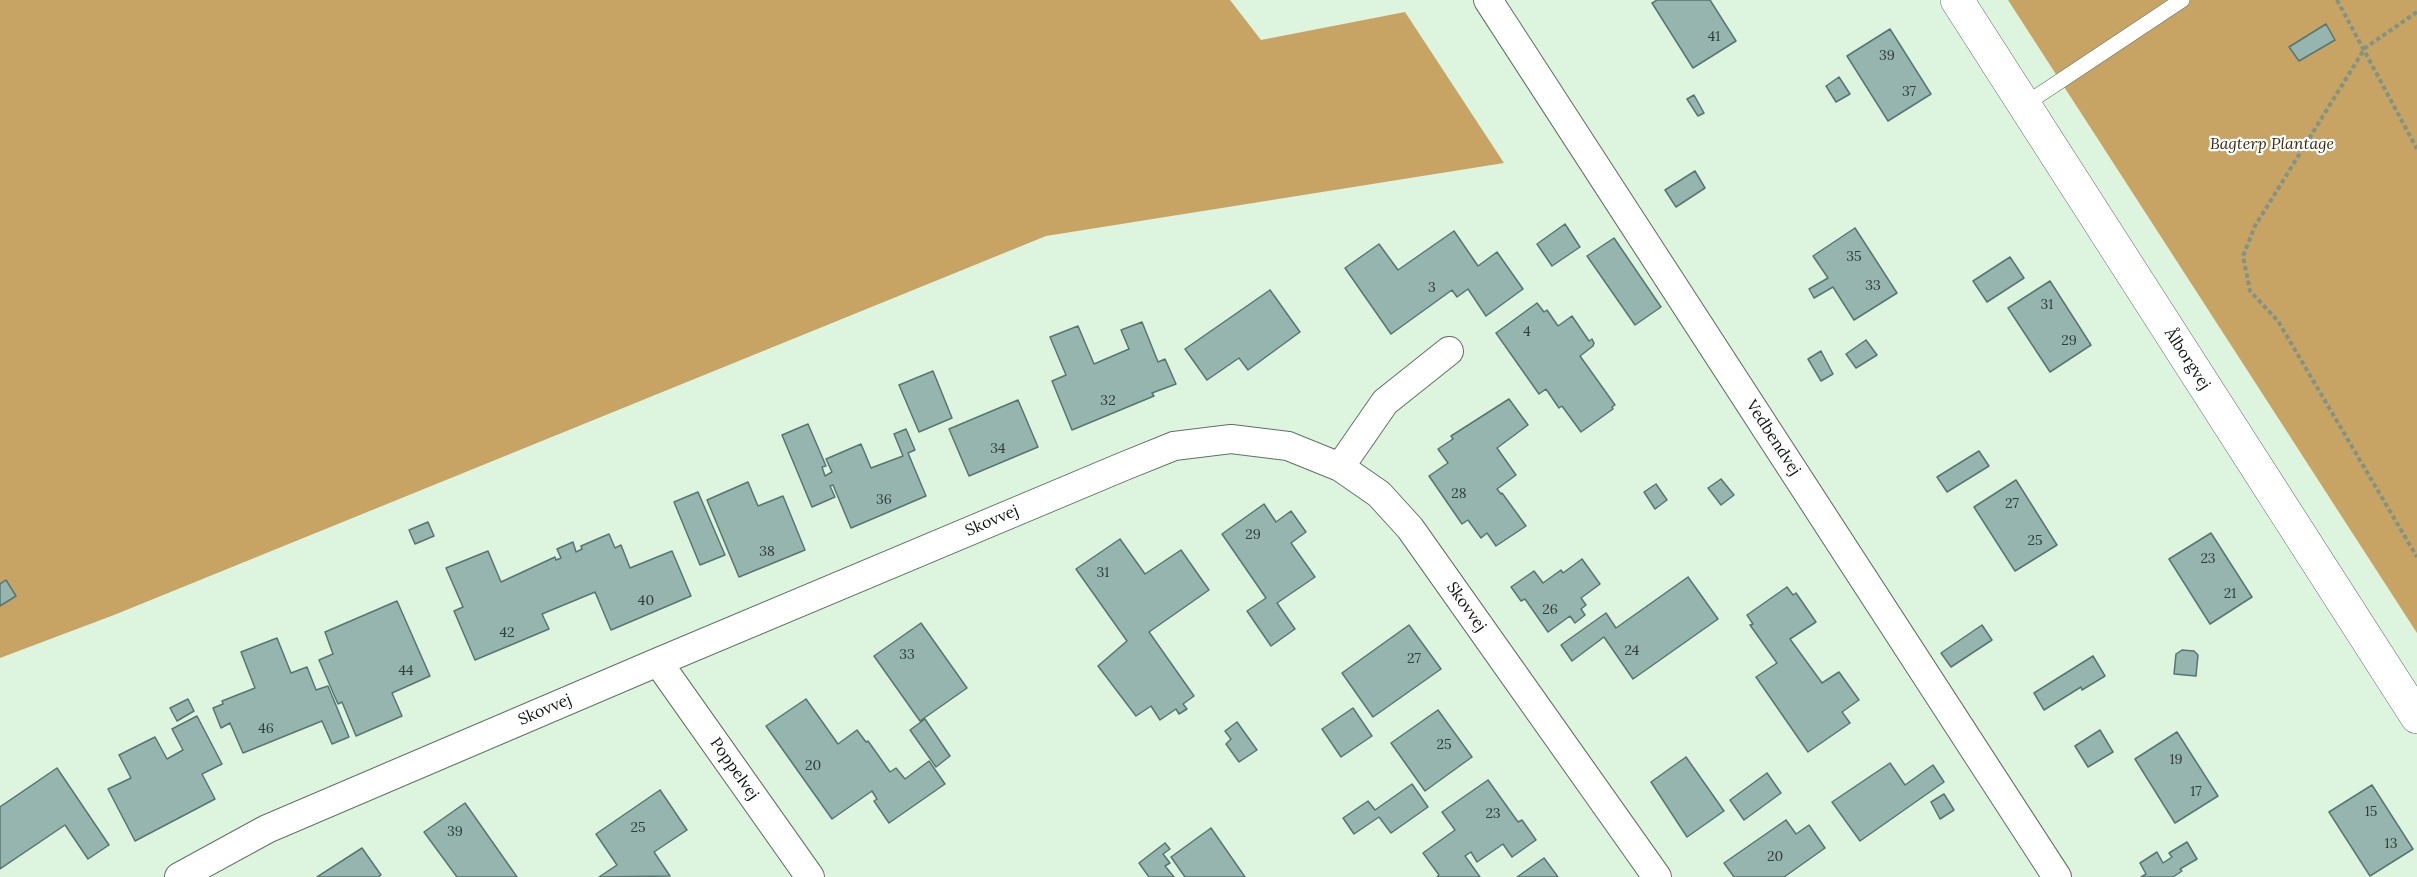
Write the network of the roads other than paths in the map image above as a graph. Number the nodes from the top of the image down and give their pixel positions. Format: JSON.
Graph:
{"nodes":[{"id":1,"x":1488,"y":0,"type":"edge"},
{"id":2,"x":1957,"y":0,"type":"edge"},
{"id":3,"x":2182,"y":0,"type":"edge"},
{"id":4,"x":2024,"y":105,"type":"junction"},
{"id":5,"x":1449,"y":351,"type":"dead end"},
{"id":6,"x":1340,"y":467,"type":"junction"},
{"id":7,"x":658,"y":662,"type":"junction"},
{"id":8,"x":2417,"y":717,"type":"edge"},
{"id":9,"x":179,"y":877,"type":"edge"},
{"id":10,"x":810,"y":877,"type":"edge"},
{"id":11,"x":1657,"y":877,"type":"edge"},
{"id":12,"x":2057,"y":877,"type":"edge"}],
"edges":[{"from":1,"to":12,"type":"street","name":"Vedbendvej"},
{"from":2,"to":4,"type":"main road","name":"Ålborgvej"},
{"from":3,"to":4,"type":"lane"},
{"from":4,"to":8,"type":"main road","name":"Ålborgvej"},
{"from":5,"to":6,"type":"street"},
{"from":6,"to":7,"type":"street","name":"Skovvej"},
{"from":6,"to":11,"type":"street","name":"Skovvej"},
{"from":7,"to":9,"type":"street","name":"Skovvej"},
{"from":7,"to":10,"type":"street","name":"Poppelvej"}]}
